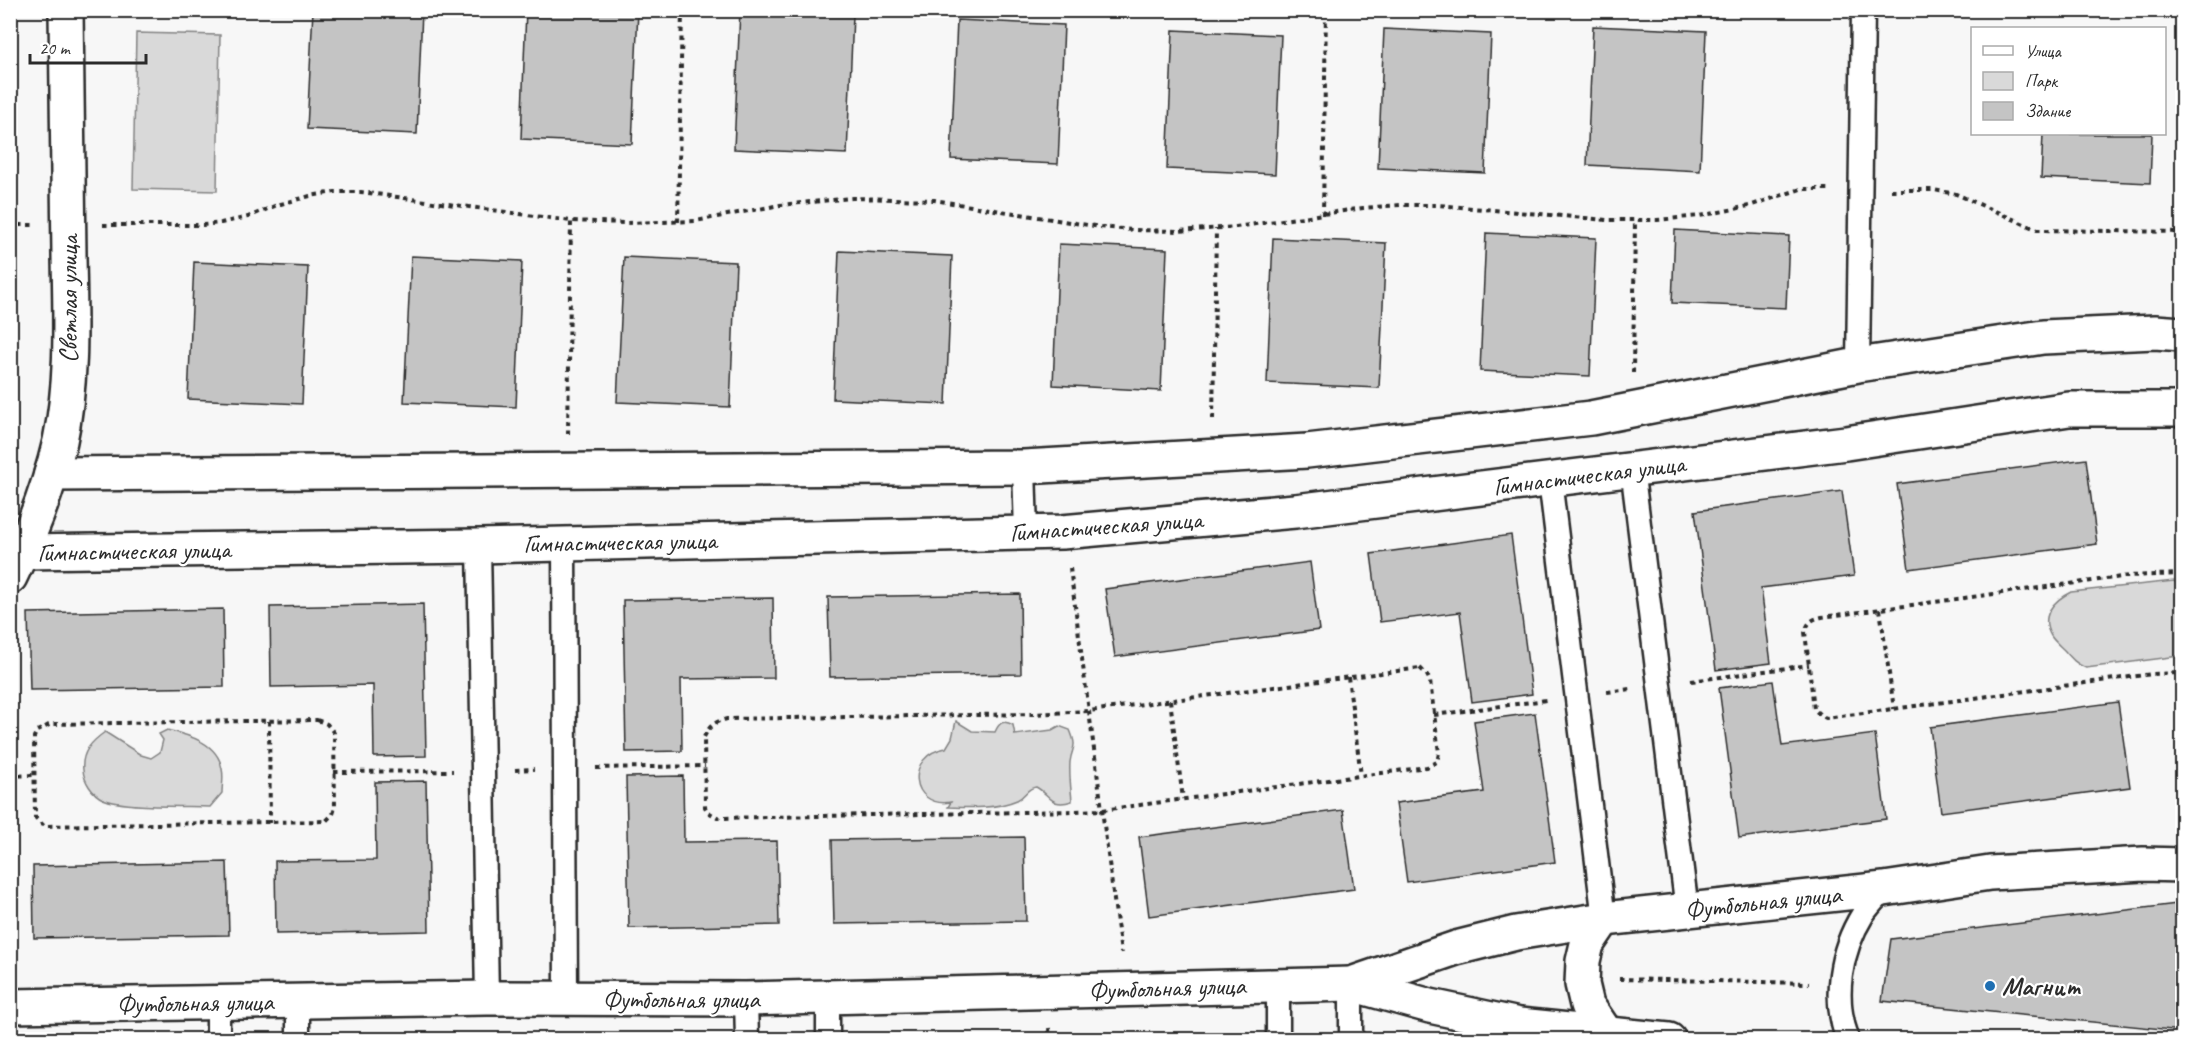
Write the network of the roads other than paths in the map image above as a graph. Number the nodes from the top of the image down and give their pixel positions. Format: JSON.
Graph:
{"nodes":[{"id":1,"x":66,"y":10,"type":"edge"},
{"id":2,"x":1863,"y":10,"type":"edge"},
{"id":3,"x":2182,"y":334,"type":"edge"},
{"id":4,"x":1858,"y":365,"type":"junction"},
{"id":5,"x":2182,"y":409,"type":"edge"},
{"id":6,"x":1024,"y":467,"type":"junction"},
{"id":7,"x":1632,"y":468,"type":"junction"},
{"id":8,"x":51,"y":474,"type":"junction"},
{"id":9,"x":1550,"y":480,"type":"junction"},
{"id":10,"x":1026,"y":532,"type":"junction"},
{"id":11,"x":564,"y":543,"type":"junction"},
{"id":12,"x":479,"y":546,"type":"junction"},
{"id":13,"x":16,"y":565,"type":"edge"},
{"id":14,"x":2182,"y":866,"type":"edge"},
{"id":15,"x":1884,"y":889,"type":"junction"},
{"id":16,"x":1687,"y":910,"type":"junction"},
{"id":17,"x":1604,"y":919,"type":"junction"},
{"id":18,"x":1351,"y":984,"type":"junction"},
{"id":19,"x":1278,"y":985,"type":"junction"},
{"id":20,"x":487,"y":998,"type":"junction"},
{"id":21,"x":828,"y":998,"type":"junction"},
{"id":22,"x":746,"y":999,"type":"junction"},
{"id":23,"x":566,"y":1000,"type":"junction"},
{"id":24,"x":298,"y":1001,"type":"junction"},
{"id":25,"x":218,"y":1002,"type":"junction"},
{"id":26,"x":10,"y":1006,"type":"edge"},
{"id":27,"x":1606,"y":1033,"type":"junction"},
{"id":28,"x":218,"y":1040,"type":"edge"},
{"id":29,"x":298,"y":1040,"type":"edge"},
{"id":30,"x":747,"y":1040,"type":"edge"},
{"id":31,"x":828,"y":1040,"type":"edge"},
{"id":32,"x":1278,"y":1040,"type":"edge"},
{"id":33,"x":1351,"y":1040,"type":"edge"},
{"id":34,"x":1669,"y":1040,"type":"edge"},
{"id":35,"x":1848,"y":1040,"type":"edge"}],
"edges":[{"from":1,"to":8,"type":"street","name":"Светлая улица"},
{"from":2,"to":4,"type":"lane"},
{"from":3,"to":4,"type":"street"},
{"from":4,"to":6,"type":"street"},
{"from":5,"to":7,"type":"street","name":"Гимнастическая улица"},
{"from":6,"to":8,"type":"street"},
{"from":6,"to":10,"type":"lane"},
{"from":7,"to":9,"type":"street","name":"Гимнастическая улица"},
{"from":7,"to":16,"type":"lane"},
{"from":8,"to":13,"type":"street","name":"Светлая улица"},
{"from":9,"to":10,"type":"street","name":"Гимнастическая улица"},
{"from":9,"to":17,"type":"lane"},
{"from":10,"to":11,"type":"street","name":"Гимнастическая улица"},
{"from":11,"to":12,"type":"street","name":"Гимнастическая улица"},
{"from":11,"to":23,"type":"lane"},
{"from":12,"to":13,"type":"street","name":"Гимнастическая улица"},
{"from":12,"to":20,"type":"lane"},
{"from":14,"to":15,"type":"street","name":"Футбольная улица"},
{"from":15,"to":16,"type":"street","name":"Футбольная улица"},
{"from":15,"to":35,"type":"lane"},
{"from":16,"to":17,"type":"street","name":"Футбольная улица"},
{"from":17,"to":18,"type":"street","name":"Футбольная улица"},
{"from":17,"to":27,"type":"street"},
{"from":18,"to":19,"type":"street","name":"Футбольная улица"},
{"from":18,"to":27,"type":"street","name":"Футбольная улица"},
{"from":18,"to":33,"type":"lane"},
{"from":19,"to":21,"type":"street","name":"Футбольная улица"},
{"from":19,"to":32,"type":"lane"},
{"from":20,"to":23,"type":"street","name":"Футбольная улица"},
{"from":20,"to":24,"type":"street","name":"Футбольная улица"},
{"from":21,"to":22,"type":"street","name":"Футбольная улица"},
{"from":21,"to":31,"type":"lane"},
{"from":22,"to":23,"type":"street","name":"Футбольная улица"},
{"from":22,"to":30,"type":"lane"},
{"from":24,"to":25,"type":"street","name":"Футбольная улица"},
{"from":24,"to":29,"type":"lane"},
{"from":25,"to":26,"type":"street","name":"Футбольная улица"},
{"from":25,"to":28,"type":"lane"},
{"from":27,"to":34,"type":"street","name":"Футбольная улица"}]}
